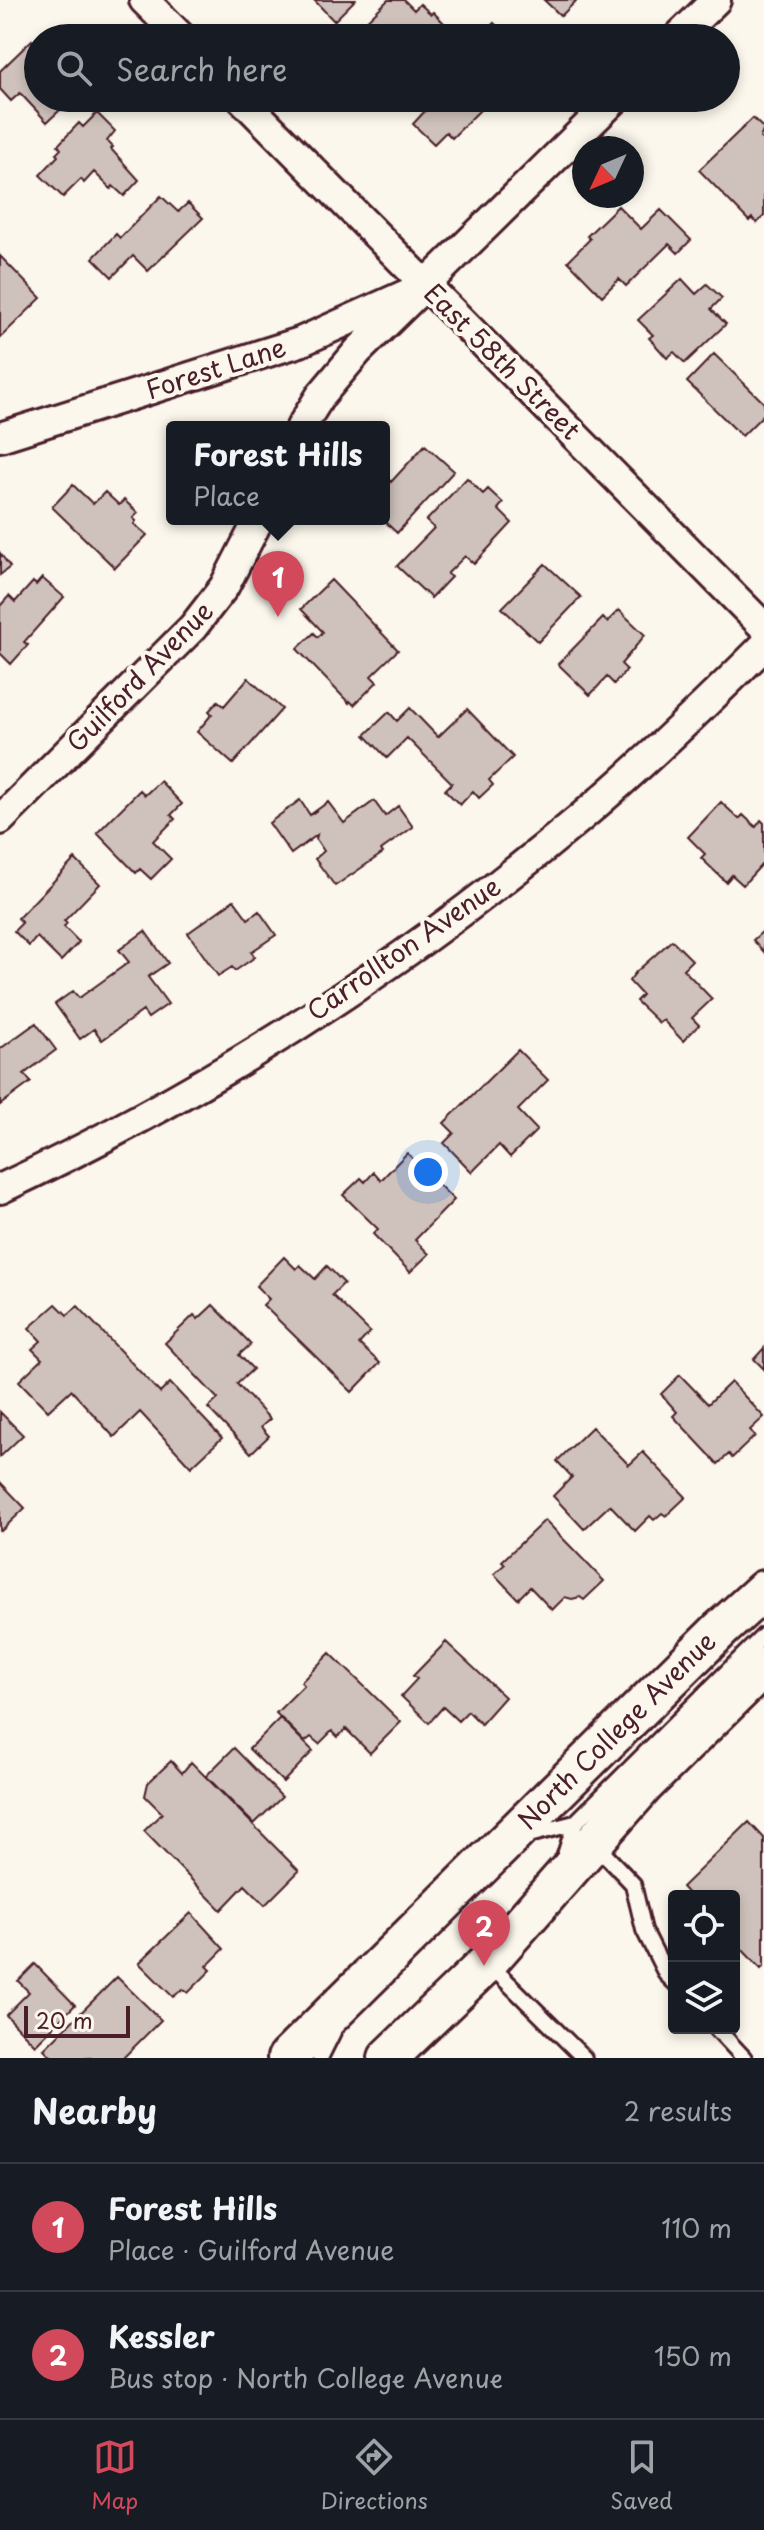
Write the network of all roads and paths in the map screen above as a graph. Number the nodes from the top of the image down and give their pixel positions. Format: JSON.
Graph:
{"nodes":[{"id":1,"x":144,"y":0,"type":"edge"},
{"id":2,"x":716,"y":0,"type":"edge"},
{"id":3,"x":168,"y":24,"type":"edge"},
{"id":4,"x":691,"y":24,"type":"edge"},
{"id":5,"x":255,"y":112,"type":"edge"},
{"id":6,"x":602,"y":112,"type":"edge"},
{"id":7,"x":426,"y":285,"type":"junction"},
{"id":8,"x":305,"y":421,"type":"edge"},
{"id":9,"x":0,"y":437,"type":"edge"},
{"id":10,"x":256,"y":525,"type":"edge"},
{"id":11,"x":764,"y":627,"type":"edge"},
{"id":12,"x":764,"y":646,"type":"edge"},
{"id":13,"x":0,"y":820,"type":"edge"},
{"id":14,"x":0,"y":1189,"type":"edge"},
{"id":15,"x":764,"y":1590,"type":"edge"},
{"id":16,"x":764,"y":1635,"type":"edge"},
{"id":17,"x":764,"y":1667,"type":"edge"},
{"id":18,"x":569,"y":1817,"type":"junction"},
{"id":19,"x":487,"y":1963,"type":"junction"},
{"id":20,"x":668,"y":1976,"type":"edge"},
{"id":21,"x":355,"y":1989,"type":"junction"},
{"id":22,"x":722,"y":2034,"type":"edge"},
{"id":23,"x":389,"y":2053,"type":"edge"},
{"id":24,"x":287,"y":2058,"type":"edge"},
{"id":25,"x":320,"y":2058,"type":"edge"},
{"id":26,"x":584,"y":2058,"type":"edge"},
{"id":27,"x":744,"y":2058,"type":"edge"}],
"edges":[{"from":1,"to":3,"type":"street"},
{"from":2,"to":4,"type":"street"},
{"from":5,"to":7,"type":"street","name":"East 58th Street"},
{"from":6,"to":7,"type":"street"},
{"from":7,"to":8,"type":"street"},
{"from":7,"to":9,"type":"street","name":"Forest Lane"},
{"from":7,"to":11,"type":"street","name":"East 58th Street"},
{"from":10,"to":13,"type":"street","name":"Guilford Avenue"},
{"from":12,"to":14,"type":"street","name":"Carrollton Avenue"},
{"from":15,"to":18,"type":"main road","name":"North College Avenue"},
{"from":16,"to":18,"type":"lane","name":"North College Avenue"},
{"from":17,"to":18,"type":"main road","name":"North College Avenue"},
{"from":18,"to":19,"type":"main road","name":"North College Avenue"},
{"from":18,"to":20,"type":"lane"},
{"from":18,"to":21,"type":"main road","name":"North College Avenue"},
{"from":19,"to":23,"type":"main road","name":"North College Avenue"},
{"from":19,"to":26,"type":"lane"},
{"from":21,"to":24,"type":"main road","name":"North College Avenue"},
{"from":21,"to":25,"type":"lane","name":"North College Avenue"},
{"from":22,"to":27,"type":"lane"}]}
